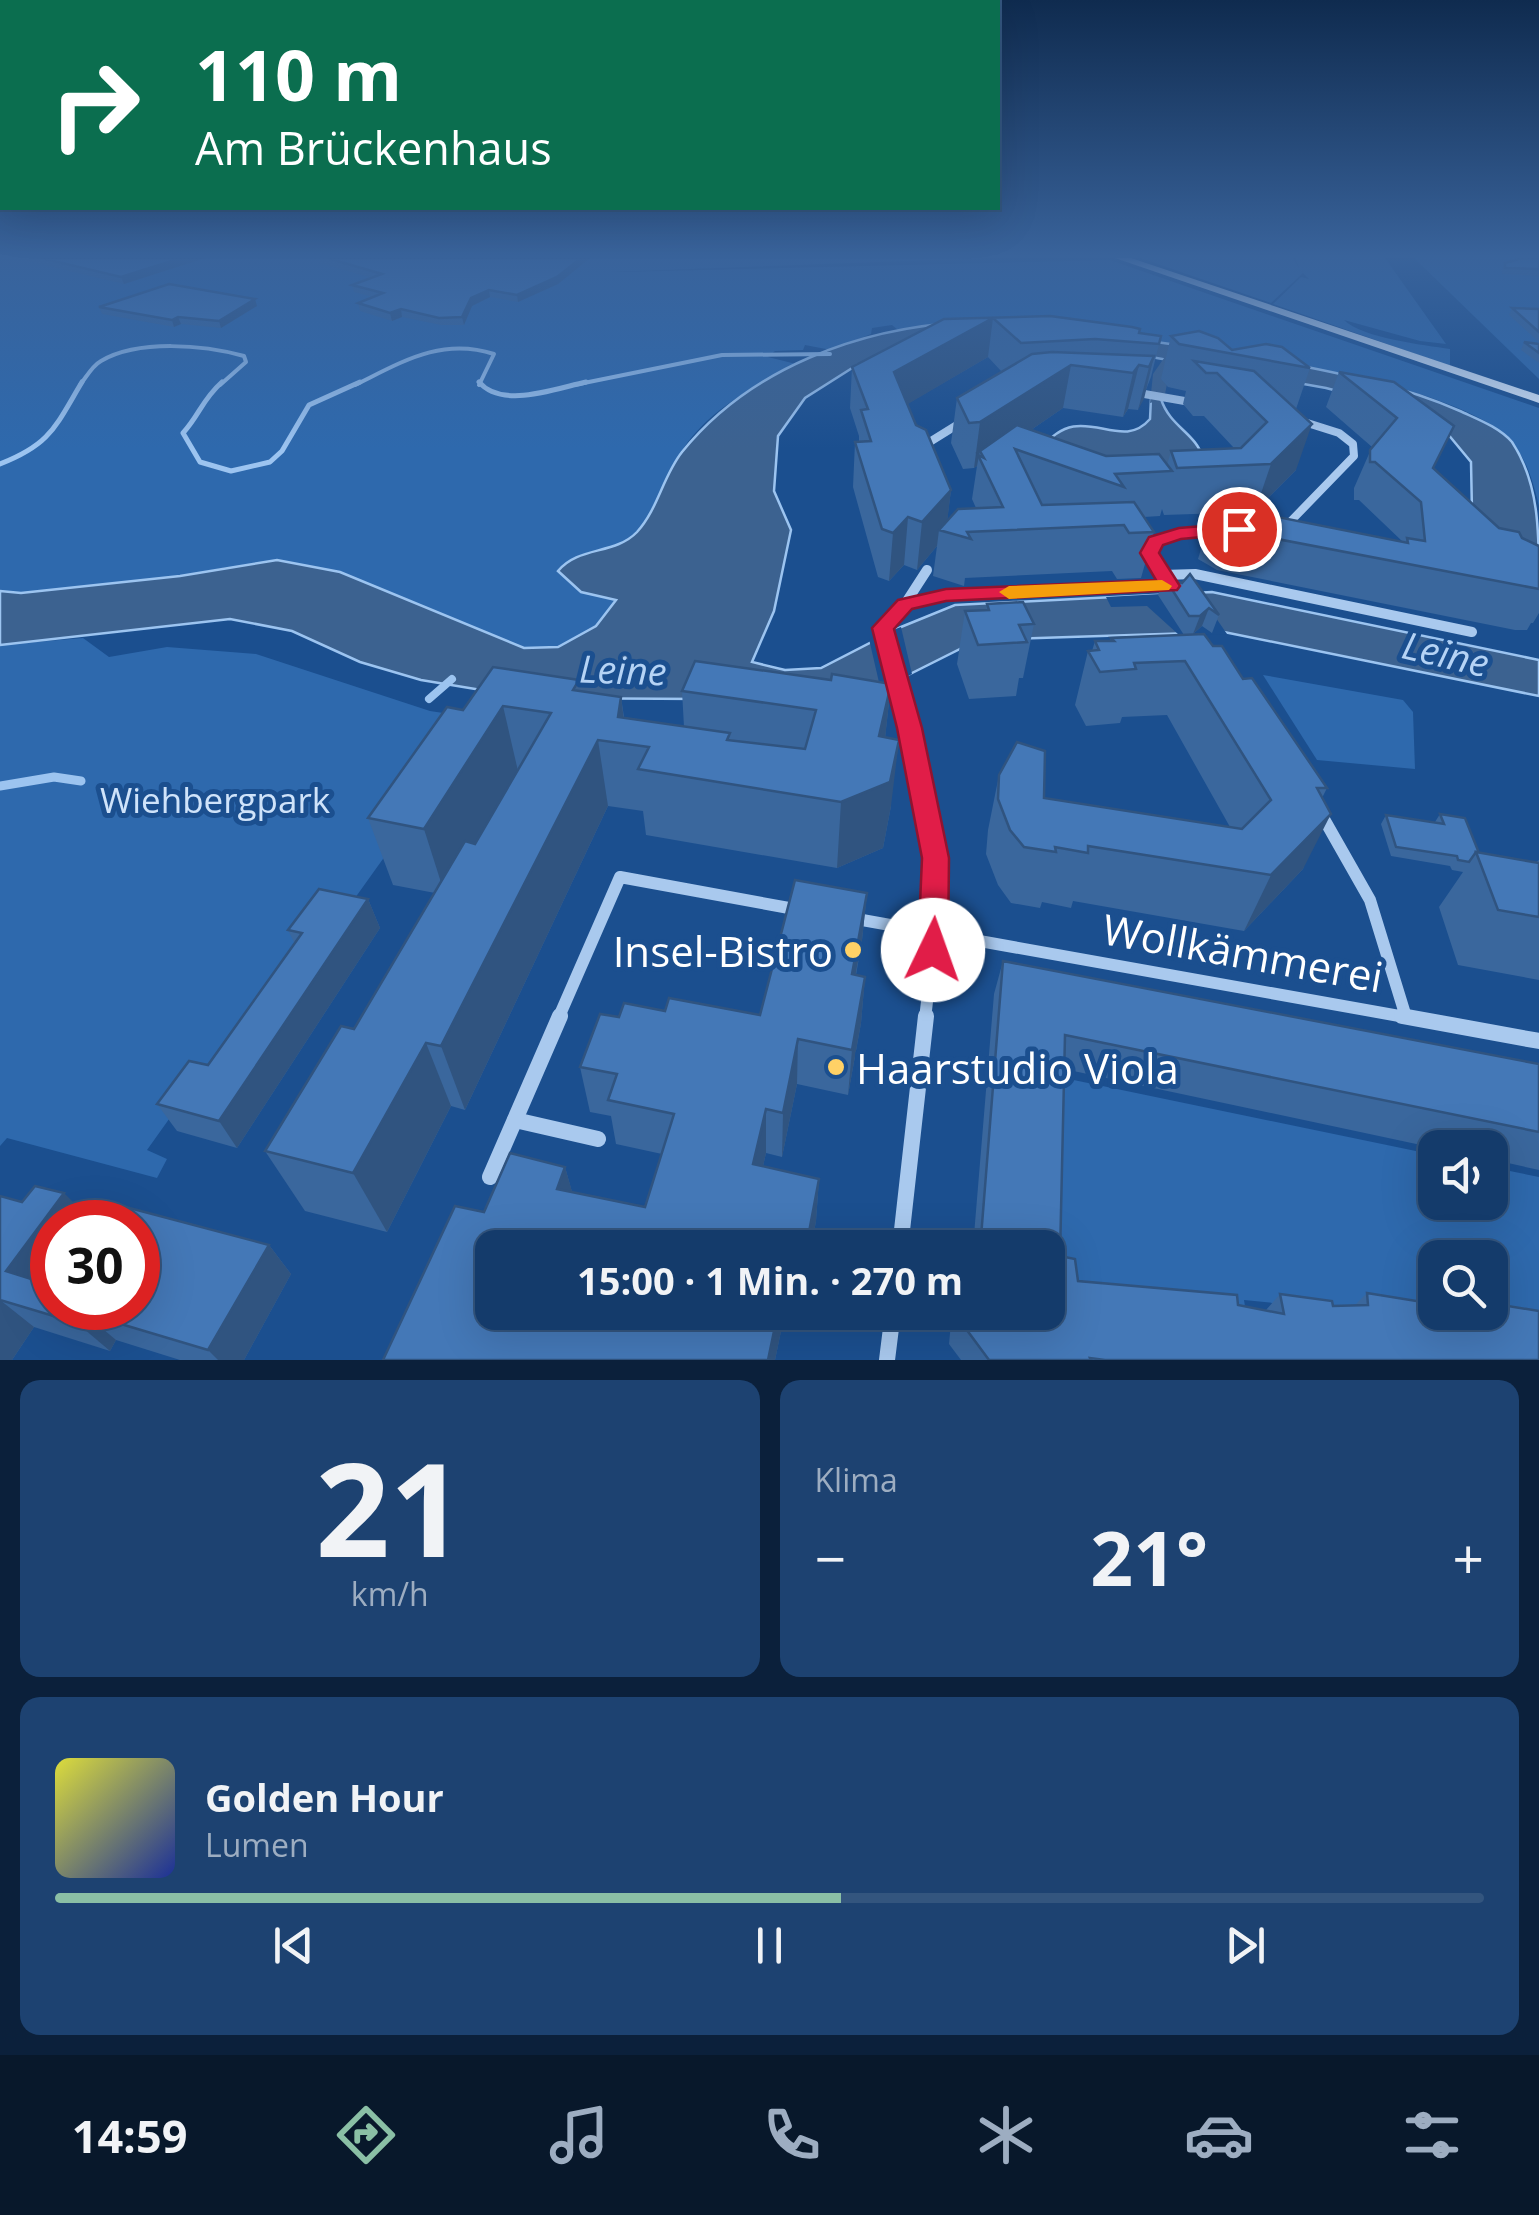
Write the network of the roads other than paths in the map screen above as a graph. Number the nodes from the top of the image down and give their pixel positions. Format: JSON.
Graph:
{"nodes":[{"id":1,"x":1309,"y":321,"type":"edge"},
{"id":2,"x":1126,"y":391,"type":"edge"},
{"id":3,"x":1539,"y":399,"type":"edge"},
{"id":4,"x":1216,"y":406,"type":"edge"},
{"id":5,"x":970,"y":417,"type":"edge"},
{"id":6,"x":1297,"y":420,"type":"edge"},
{"id":7,"x":932,"y":464,"type":"edge"},
{"id":8,"x":1269,"y":526,"type":"edge"},
{"id":9,"x":1233,"y":529,"type":"edge"},
{"id":10,"x":927,"y":570,"type":"dead end"},
{"id":11,"x":1163,"y":576,"type":"junction"},
{"id":12,"x":905,"y":604,"type":"junction"},
{"id":13,"x":1472,"y":632,"type":"dead end"},
{"id":14,"x":1316,"y":804,"type":"edge"},
{"id":15,"x":810,"y":911,"type":"edge"},
{"id":16,"x":828,"y":914,"type":"edge"},
{"id":17,"x":935,"y":932,"type":"junction"},
{"id":18,"x":1406,"y":1017,"type":"junction"},
{"id":19,"x":1539,"y":1041,"type":"edge"},
{"id":20,"x":515,"y":1120,"type":"junction"},
{"id":21,"x":598,"y":1138,"type":"dead end"},
{"id":22,"x":490,"y":1178,"type":"dead end"},
{"id":23,"x":902,"y":1230,"type":"edge"},
{"id":24,"x":891,"y":1330,"type":"edge"},
{"id":25,"x":888,"y":1360,"type":"edge"}],
"edges":[{"from":1,"to":3,"type":"street"},
{"from":2,"to":4,"type":"street"},
{"from":5,"to":7,"type":"street"},
{"from":6,"to":8,"type":"street"},
{"from":9,"to":11,"type":"street"},
{"from":10,"to":12,"type":"street"},
{"from":11,"to":12,"type":"street"},
{"from":11,"to":13,"type":"street"},
{"from":12,"to":17,"type":"street"},
{"from":14,"to":18,"type":"street"},
{"from":15,"to":20,"type":"street"},
{"from":16,"to":17,"type":"street","name":"Wollkämmerei"},
{"from":17,"to":18,"type":"street","name":"Wollkämmerei"},
{"from":17,"to":23,"type":"street"},
{"from":18,"to":19,"type":"street","name":"Wollkämmerei"},
{"from":20,"to":21,"type":"street"},
{"from":20,"to":22,"type":"street"},
{"from":24,"to":25,"type":"street"}]}
